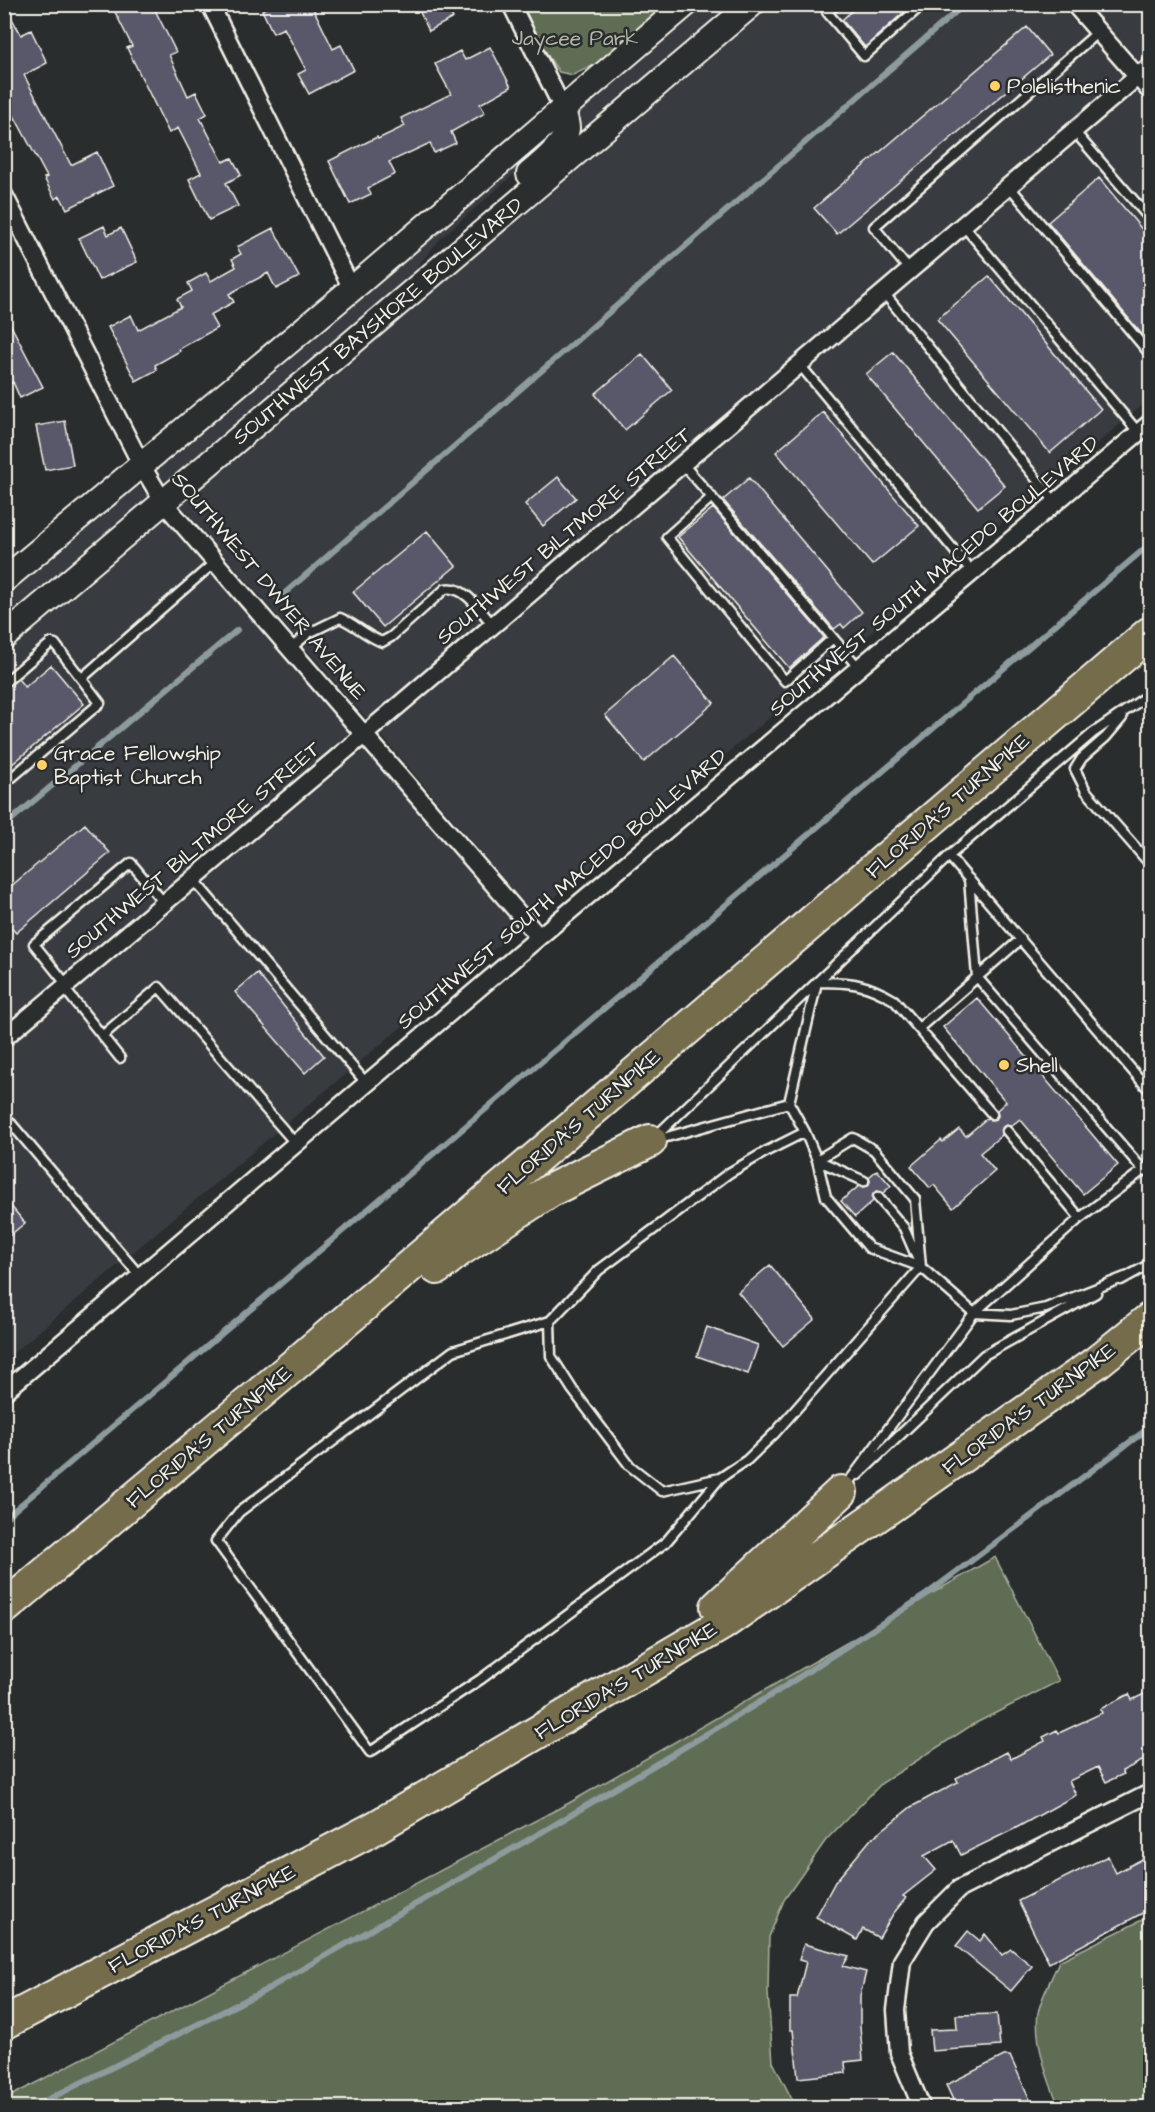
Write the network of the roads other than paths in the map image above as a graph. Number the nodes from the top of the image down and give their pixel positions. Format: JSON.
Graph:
{"nodes":[{"id":1,"x":210,"y":4,"type":"edge"},
{"id":2,"x":511,"y":4,"type":"edge"},
{"id":3,"x":686,"y":4,"type":"edge"},
{"id":4,"x":752,"y":4,"type":"edge"},
{"id":5,"x":836,"y":4,"type":"edge"},
{"id":6,"x":923,"y":4,"type":"edge"},
{"id":7,"x":1074,"y":4,"type":"edge"},
{"id":8,"x":1098,"y":32,"type":"junction"},
{"id":9,"x":1144,"y":71,"type":"edge"},
{"id":10,"x":1150,"y":91,"type":"edge"},
{"id":11,"x":563,"y":109,"type":"junction"},
{"id":12,"x":1074,"y":131,"type":"junction"},
{"id":13,"x":1009,"y":186,"type":"junction"},
{"id":14,"x":4,"y":195,"type":"edge"},
{"id":15,"x":1150,"y":219,"type":"edge"},
{"id":16,"x":963,"y":225,"type":"junction"},
{"id":17,"x":910,"y":271,"type":"junction"},
{"id":18,"x":421,"y":284,"type":"junction"},
{"id":19,"x":352,"y":289,"type":"junction"},
{"id":20,"x":884,"y":293,"type":"junction"},
{"id":21,"x":1150,"y":354,"type":"edge"},
{"id":22,"x":800,"y":365,"type":"junction"},
{"id":23,"x":1145,"y":428,"type":"edge"},
{"id":24,"x":683,"y":464,"type":"junction"},
{"id":25,"x":142,"y":466,"type":"junction"},
{"id":26,"x":712,"y":497,"type":"junction"},
{"id":27,"x":164,"y":503,"type":"junction"},
{"id":28,"x":1056,"y":503,"type":"junction"},
{"id":29,"x":216,"y":562,"type":"junction"},
{"id":30,"x":973,"y":573,"type":"junction"},
{"id":31,"x":4,"y":580,"type":"edge"},
{"id":32,"x":493,"y":625,"type":"junction"},
{"id":33,"x":1150,"y":633,"type":"edge"},
{"id":34,"x":4,"y":637,"type":"edge"},
{"id":35,"x":834,"y":638,"type":"junction"},
{"id":36,"x":291,"y":648,"type":"junction"},
{"id":37,"x":859,"y":668,"type":"junction"},
{"id":38,"x":82,"y":678,"type":"junction"},
{"id":39,"x":4,"y":683,"type":"edge"},
{"id":40,"x":1150,"y":694,"type":"edge"},
{"id":41,"x":1130,"y":709,"type":"junction"},
{"id":42,"x":365,"y":734,"type":"junction"},
{"id":43,"x":4,"y":778,"type":"edge"},
{"id":44,"x":949,"y":856,"type":"junction"},
{"id":45,"x":1150,"y":864,"type":"edge"},
{"id":46,"x":193,"y":879,"type":"junction"},
{"id":47,"x":969,"y":879,"type":"junction"},
{"id":48,"x":164,"y":903,"type":"junction"},
{"id":49,"x":539,"y":938,"type":"junction"},
{"id":50,"x":1021,"y":939,"type":"junction"},
{"id":51,"x":977,"y":977,"type":"junction"},
{"id":52,"x":817,"y":982,"type":"junction"},
{"id":53,"x":65,"y":986,"type":"junction"},
{"id":54,"x":918,"y":1028,"type":"junction"},
{"id":55,"x":102,"y":1036,"type":"junction"},
{"id":56,"x":4,"y":1038,"type":"edge"},
{"id":57,"x":120,"y":1058,"type":"dead end"},
{"id":58,"x":367,"y":1084,"type":"junction"},
{"id":59,"x":1150,"y":1091,"type":"edge"},
{"id":60,"x":789,"y":1103,"type":"junction"},
{"id":61,"x":992,"y":1114,"type":"dead end"},
{"id":62,"x":4,"y":1115,"type":"edge"},
{"id":63,"x":805,"y":1131,"type":"junction"},
{"id":64,"x":1007,"y":1131,"type":"dead end"},
{"id":65,"x":650,"y":1141,"type":"junction"},
{"id":66,"x":296,"y":1144,"type":"junction"},
{"id":67,"x":817,"y":1160,"type":"junction"},
{"id":68,"x":1147,"y":1168,"type":"edge"},
{"id":69,"x":864,"y":1181,"type":"dead end"},
{"id":70,"x":878,"y":1197,"type":"dead end"},
{"id":71,"x":1080,"y":1218,"type":"junction"},
{"id":72,"x":1150,"y":1264,"type":"edge"},
{"id":73,"x":921,"y":1267,"type":"junction"},
{"id":74,"x":140,"y":1276,"type":"junction"},
{"id":75,"x":1125,"y":1277,"type":"junction"},
{"id":76,"x":974,"y":1313,"type":"junction"},
{"id":77,"x":1150,"y":1319,"type":"edge"},
{"id":78,"x":550,"y":1321,"type":"junction"},
{"id":79,"x":294,"y":1365,"type":"junction"},
{"id":80,"x":4,"y":1392,"type":"edge"},
{"id":81,"x":720,"y":1478,"type":"junction"},
{"id":82,"x":841,"y":1492,"type":"junction"},
{"id":83,"x":4,"y":1608,"type":"edge"},
{"id":84,"x":613,"y":1690,"type":"junction"},
{"id":85,"x":1150,"y":1793,"type":"edge"},
{"id":86,"x":4,"y":2023,"type":"edge"},
{"id":87,"x":922,"y":2108,"type":"edge"}],
"edges":[{"from":1,"to":19,"type":"street"},
{"from":2,"to":11,"type":"street"},
{"from":3,"to":11,"type":"main road","name":"SOUTHWEST BAYSHORE BOULEVARD"},
{"from":4,"to":18,"type":"main road","name":"SOUTHWEST BAYSHORE BOULEVARD"},
{"from":5,"to":6,"type":"lane"},
{"from":7,"to":8,"type":"street"},
{"from":8,"to":9,"type":"street"},
{"from":8,"to":17,"type":"lane"},
{"from":9,"to":10,"type":"street"},
{"from":9,"to":12,"type":"street","name":"SOUTHWEST BILTMORE STREET"},
{"from":11,"to":18,"type":"main road"},
{"from":11,"to":19,"type":"main road","name":"SOUTHWEST BAYSHORE BOULEVARD"},
{"from":12,"to":13,"type":"street","name":"SOUTHWEST BILTMORE STREET"},
{"from":12,"to":15,"type":"lane"},
{"from":13,"to":16,"type":"street","name":"SOUTHWEST BILTMORE STREET"},
{"from":13,"to":21,"type":"lane"},
{"from":14,"to":25,"type":"street","name":"SOUTHWEST DWYER AVENUE"},
{"from":16,"to":17,"type":"street","name":"SOUTHWEST BILTMORE STREET"},
{"from":16,"to":23,"type":"lane"},
{"from":17,"to":20,"type":"street","name":"SOUTHWEST BILTMORE STREET"},
{"from":18,"to":27,"type":"main road","name":"SOUTHWEST BAYSHORE BOULEVARD"},
{"from":19,"to":25,"type":"main road","name":"SOUTHWEST BAYSHORE BOULEVARD"},
{"from":20,"to":22,"type":"street","name":"SOUTHWEST BILTMORE STREET"},
{"from":20,"to":28,"type":"lane"},
{"from":22,"to":24,"type":"street","name":"SOUTHWEST BILTMORE STREET"},
{"from":22,"to":30,"type":"lane"},
{"from":23,"to":28,"type":"street","name":"SOUTHWEST SOUTH MACEDO BOULEVARD"},
{"from":24,"to":26,"type":"lane"},
{"from":24,"to":32,"type":"street","name":"SOUTHWEST BILTMORE STREET"},
{"from":25,"to":27,"type":"street","name":"SOUTHWEST DWYER AVENUE"},
{"from":25,"to":31,"type":"main road","name":"SOUTHWEST BAYSHORE BOULEVARD"},
{"from":26,"to":35,"type":"lane"},
{"from":26,"to":35,"type":"lane"},
{"from":27,"to":29,"type":"street","name":"SOUTHWEST DWYER AVENUE"},
{"from":27,"to":34,"type":"main road","name":"SOUTHWEST BAYSHORE BOULEVARD"},
{"from":28,"to":30,"type":"street","name":"SOUTHWEST SOUTH MACEDO BOULEVARD"},
{"from":29,"to":36,"type":"street","name":"SOUTHWEST DWYER AVENUE"},
{"from":29,"to":38,"type":"lane"},
{"from":30,"to":37,"type":"street","name":"SOUTHWEST SOUTH MACEDO BOULEVARD"},
{"from":32,"to":36,"type":"lane"},
{"from":32,"to":42,"type":"street","name":"SOUTHWEST BILTMORE STREET"},
{"from":33,"to":79,"type":"highway","name":"FLORIDA'S TURNPIKE"},
{"from":35,"to":37,"type":"lane"},
{"from":36,"to":42,"type":"street","name":"SOUTHWEST DWYER AVENUE"},
{"from":37,"to":49,"type":"street","name":"SOUTHWEST SOUTH MACEDO BOULEVARD"},
{"from":38,"to":39,"type":"lane"},
{"from":38,"to":43,"type":"lane"},
{"from":40,"to":41,"type":"lane"},
{"from":41,"to":44,"type":"lane"},
{"from":41,"to":45,"type":"lane"},
{"from":42,"to":46,"type":"street","name":"SOUTHWEST BILTMORE STREET"},
{"from":42,"to":49,"type":"street","name":"SOUTHWEST DWYER AVENUE"},
{"from":44,"to":47,"type":"lane"},
{"from":44,"to":52,"type":"lane"},
{"from":46,"to":48,"type":"street","name":"SOUTHWEST BILTMORE STREET"},
{"from":46,"to":58,"type":"lane"},
{"from":47,"to":50,"type":"lane"},
{"from":47,"to":51,"type":"lane"},
{"from":48,"to":53,"type":"street","name":"SOUTHWEST BILTMORE STREET"},
{"from":48,"to":53,"type":"lane"},
{"from":49,"to":58,"type":"street","name":"SOUTHWEST SOUTH MACEDO BOULEVARD"},
{"from":50,"to":51,"type":"lane"},
{"from":50,"to":59,"type":"lane"},
{"from":51,"to":54,"type":"lane"},
{"from":51,"to":68,"type":"lane"},
{"from":52,"to":54,"type":"lane"},
{"from":52,"to":60,"type":"lane"},
{"from":52,"to":65,"type":"lane"},
{"from":53,"to":55,"type":"lane"},
{"from":53,"to":56,"type":"street","name":"SOUTHWEST BILTMORE STREET"},
{"from":54,"to":61,"type":"lane"},
{"from":55,"to":57,"type":"lane"},
{"from":55,"to":66,"type":"lane"},
{"from":58,"to":66,"type":"street","name":"SOUTHWEST SOUTH MACEDO BOULEVARD"},
{"from":60,"to":63,"type":"lane"},
{"from":60,"to":65,"type":"lane"},
{"from":62,"to":74,"type":"lane"},
{"from":63,"to":67,"type":"lane"},
{"from":63,"to":78,"type":"lane"},
{"from":64,"to":71,"type":"lane"},
{"from":65,"to":79,"type":"highway"},
{"from":66,"to":74,"type":"street","name":"SOUTHWEST SOUTH MACEDO BOULEVARD"},
{"from":67,"to":69,"type":"lane"},
{"from":67,"to":73,"type":"lane"},
{"from":67,"to":73,"type":"lane"},
{"from":68,"to":71,"type":"lane"},
{"from":70,"to":73,"type":"lane"},
{"from":71,"to":76,"type":"lane"},
{"from":72,"to":75,"type":"lane"},
{"from":73,"to":76,"type":"lane"},
{"from":73,"to":81,"type":"lane"},
{"from":74,"to":80,"type":"street","name":"SOUTHWEST SOUTH MACEDO BOULEVARD"},
{"from":75,"to":76,"type":"lane"},
{"from":75,"to":82,"type":"lane"},
{"from":76,"to":82,"type":"lane"},
{"from":77,"to":84,"type":"highway","name":"FLORIDA'S TURNPIKE"},
{"from":78,"to":81,"type":"lane"},
{"from":78,"to":81,"type":"lane"},
{"from":79,"to":83,"type":"highway","name":"FLORIDA'S TURNPIKE"},
{"from":82,"to":84,"type":"highway"},
{"from":84,"to":86,"type":"highway","name":"FLORIDA'S TURNPIKE"},
{"from":85,"to":87,"type":"street"}]}
